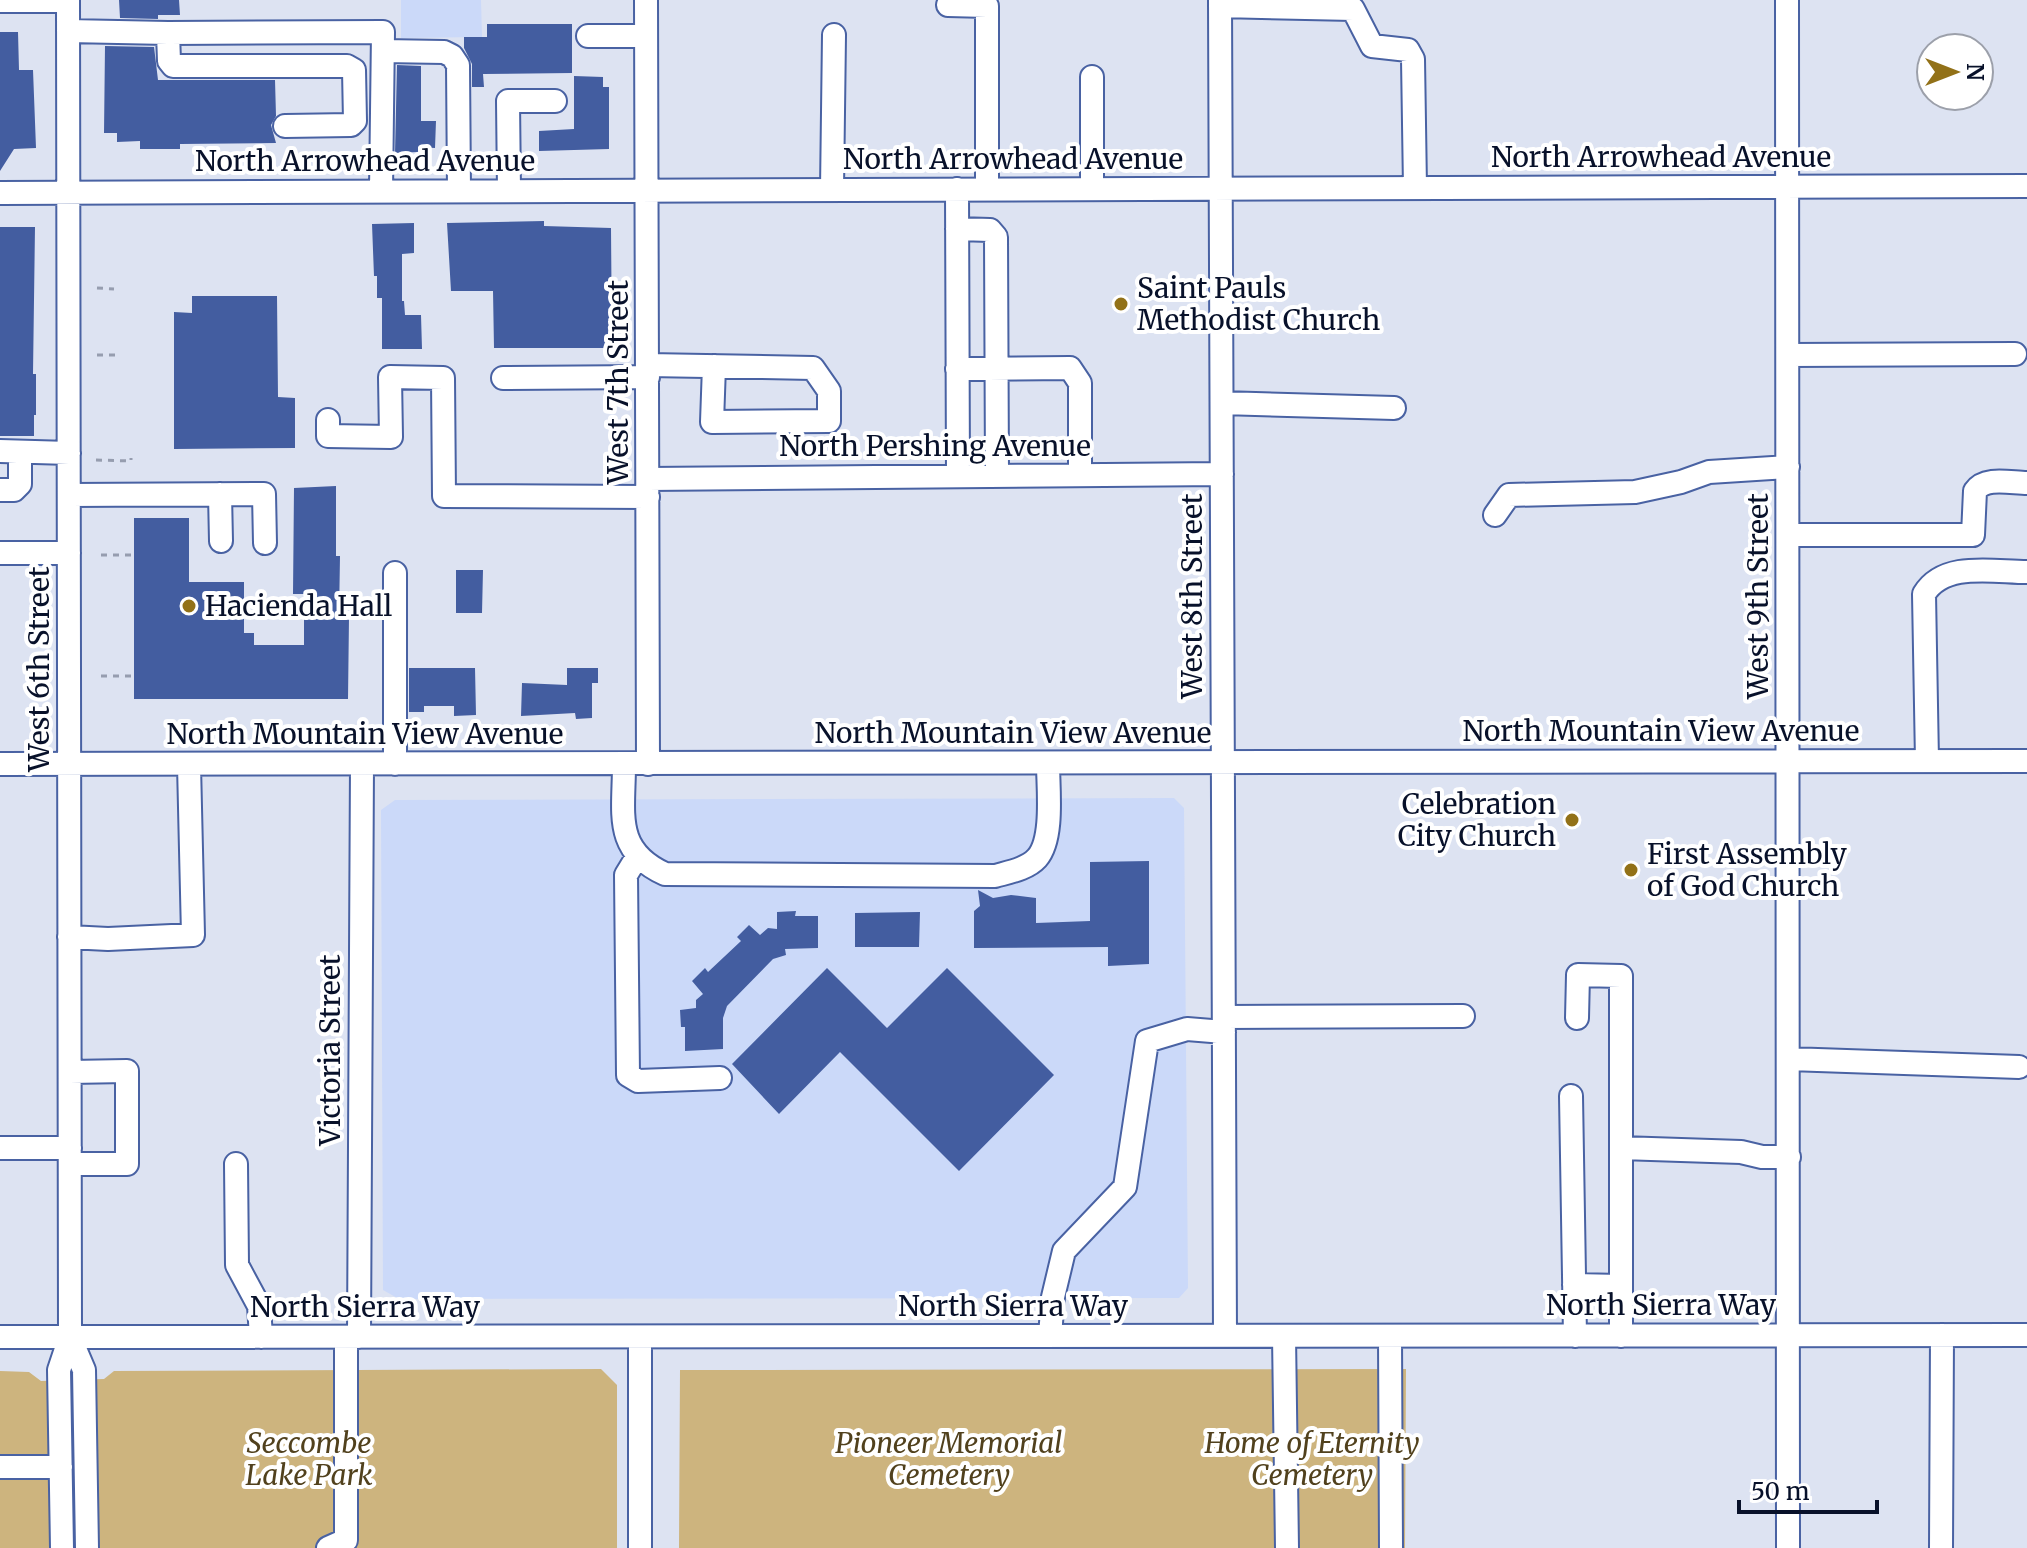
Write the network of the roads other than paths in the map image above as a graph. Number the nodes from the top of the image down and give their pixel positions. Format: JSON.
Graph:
{"nodes":[{"id":1,"x":646,"y":0,"type":"edge"},
{"id":2,"x":1787,"y":0,"type":"edge"},
{"id":3,"x":0,"y":1,"type":"edge"},
{"id":4,"x":68,"y":1,"type":"edge"},
{"id":5,"x":1220,"y":3,"type":"edge"},
{"id":6,"x":948,"y":5,"type":"dead end"},
{"id":7,"x":68,"y":31,"type":"junction"},
{"id":8,"x":168,"y":33,"type":"junction"},
{"id":9,"x":834,"y":35,"type":"dead end"},
{"id":10,"x":588,"y":36,"type":"dead end"},
{"id":11,"x":646,"y":36,"type":"junction"},
{"id":12,"x":383,"y":51,"type":"junction"},
{"id":13,"x":1092,"y":77,"type":"dead end"},
{"id":14,"x":555,"y":101,"type":"dead end"},
{"id":15,"x":285,"y":126,"type":"dead end"},
{"id":16,"x":1788,"y":186,"type":"junction"},
{"id":17,"x":2027,"y":186,"type":"edge"},
{"id":18,"x":1415,"y":188,"type":"junction"},
{"id":19,"x":647,"y":189,"type":"junction"},
{"id":20,"x":832,"y":189,"type":"junction"},
{"id":21,"x":957,"y":189,"type":"junction"},
{"id":22,"x":987,"y":189,"type":"junction"},
{"id":23,"x":1092,"y":189,"type":"junction"},
{"id":24,"x":1221,"y":189,"type":"junction"},
{"id":25,"x":381,"y":191,"type":"junction"},
{"id":26,"x":459,"y":191,"type":"junction"},
{"id":27,"x":509,"y":191,"type":"junction"},
{"id":28,"x":0,"y":193,"type":"edge"},
{"id":29,"x":68,"y":193,"type":"junction"},
{"id":30,"x":957,"y":229,"type":"junction"},
{"id":31,"x":2015,"y":354,"type":"dead end"},
{"id":32,"x":1788,"y":355,"type":"junction"},
{"id":33,"x":714,"y":366,"type":"junction"},
{"id":34,"x":957,"y":369,"type":"junction"},
{"id":35,"x":997,"y":369,"type":"junction"},
{"id":36,"x":648,"y":371,"type":"junction"},
{"id":37,"x":503,"y":378,"type":"dead end"},
{"id":38,"x":1222,"y":403,"type":"junction"},
{"id":39,"x":1394,"y":408,"type":"dead end"},
{"id":40,"x":328,"y":420,"type":"dead end"},
{"id":41,"x":10,"y":452,"type":"edge"},
{"id":42,"x":69,"y":453,"type":"junction"},
{"id":43,"x":1788,"y":467,"type":"junction"},
{"id":44,"x":1222,"y":474,"type":"junction"},
{"id":45,"x":1080,"y":475,"type":"junction"},
{"id":46,"x":958,"y":476,"type":"junction"},
{"id":47,"x":997,"y":476,"type":"junction"},
{"id":48,"x":2027,"y":483,"type":"edge"},
{"id":49,"x":648,"y":488,"type":"junction"},
{"id":50,"x":0,"y":490,"type":"edge"},
{"id":51,"x":220,"y":494,"type":"junction"},
{"id":52,"x":69,"y":495,"type":"junction"},
{"id":53,"x":1495,"y":515,"type":"dead end"},
{"id":54,"x":1788,"y":535,"type":"junction"},
{"id":55,"x":1973,"y":535,"type":"junction"},
{"id":56,"x":221,"y":541,"type":"dead end"},
{"id":57,"x":265,"y":543,"type":"dead end"},
{"id":58,"x":0,"y":553,"type":"edge"},
{"id":59,"x":69,"y":553,"type":"junction"},
{"id":60,"x":1974,"y":571,"type":"junction"},
{"id":61,"x":2027,"y":572,"type":"edge"},
{"id":62,"x":395,"y":573,"type":"dead end"},
{"id":63,"x":1788,"y":761,"type":"junction"},
{"id":64,"x":1927,"y":761,"type":"junction"},
{"id":65,"x":2027,"y":761,"type":"edge"},
{"id":66,"x":1048,"y":763,"type":"junction"},
{"id":67,"x":1223,"y":763,"type":"junction"},
{"id":68,"x":0,"y":764,"type":"edge"},
{"id":69,"x":362,"y":764,"type":"junction"},
{"id":70,"x":395,"y":764,"type":"junction"},
{"id":71,"x":624,"y":764,"type":"junction"},
{"id":72,"x":648,"y":764,"type":"junction"},
{"id":73,"x":68,"y":765,"type":"junction"},
{"id":74,"x":189,"y":765,"type":"junction"},
{"id":75,"x":637,"y":857,"type":"junction"},
{"id":76,"x":69,"y":937,"type":"junction"},
{"id":77,"x":1463,"y":1016,"type":"dead end"},
{"id":78,"x":1577,"y":1018,"type":"dead end"},
{"id":79,"x":1224,"y":1024,"type":"junction"},
{"id":80,"x":1789,"y":1059,"type":"junction"},
{"id":81,"x":2019,"y":1067,"type":"dead end"},
{"id":82,"x":70,"y":1072,"type":"junction"},
{"id":83,"x":720,"y":1078,"type":"dead end"},
{"id":84,"x":1571,"y":1096,"type":"dead end"},
{"id":85,"x":0,"y":1148,"type":"edge"},
{"id":86,"x":70,"y":1156,"type":"junction"},
{"id":87,"x":1789,"y":1157,"type":"junction"},
{"id":88,"x":1621,"y":1159,"type":"junction"},
{"id":89,"x":236,"y":1164,"type":"dead end"},
{"id":90,"x":1574,"y":1285,"type":"junction"},
{"id":91,"x":1621,"y":1286,"type":"junction"},
{"id":92,"x":1789,"y":1335,"type":"junction"},
{"id":93,"x":1942,"y":1335,"type":"junction"},
{"id":94,"x":2027,"y":1335,"type":"edge"},
{"id":95,"x":1050,"y":1336,"type":"junction"},
{"id":96,"x":1225,"y":1336,"type":"junction"},
{"id":97,"x":1284,"y":1336,"type":"junction"},
{"id":98,"x":1390,"y":1336,"type":"junction"},
{"id":99,"x":1575,"y":1336,"type":"junction"},
{"id":100,"x":1621,"y":1336,"type":"junction"},
{"id":101,"x":0,"y":1337,"type":"edge"},
{"id":102,"x":70,"y":1337,"type":"junction"},
{"id":103,"x":261,"y":1337,"type":"junction"},
{"id":104,"x":353,"y":1337,"type":"junction"},
{"id":105,"x":640,"y":1337,"type":"junction"},
{"id":106,"x":0,"y":1467,"type":"edge"},
{"id":107,"x":61,"y":1467,"type":"junction"},
{"id":108,"x":62,"y":1548,"type":"edge"},
{"id":109,"x":87,"y":1548,"type":"edge"},
{"id":110,"x":328,"y":1548,"type":"edge"},
{"id":111,"x":640,"y":1548,"type":"edge"},
{"id":112,"x":1287,"y":1548,"type":"edge"},
{"id":113,"x":1391,"y":1548,"type":"edge"},
{"id":114,"x":1788,"y":1548,"type":"edge"},
{"id":115,"x":1941,"y":1548,"type":"edge"}],
"edges":[{"from":1,"to":11,"type":"street","name":"West 7th Street"},
{"from":2,"to":16,"type":"street","name":"West 9th Street"},
{"from":3,"to":4,"type":"street"},
{"from":4,"to":7,"type":"street","name":"West 6th Street"},
{"from":5,"to":18,"type":"street"},
{"from":5,"to":24,"type":"street","name":"West 8th Street"},
{"from":6,"to":22,"type":"street"},
{"from":7,"to":8,"type":"street"},
{"from":7,"to":29,"type":"street","name":"West 6th Street"},
{"from":8,"to":12,"type":"street"},
{"from":8,"to":15,"type":"street"},
{"from":9,"to":20,"type":"street"},
{"from":10,"to":11,"type":"street"},
{"from":11,"to":19,"type":"street","name":"West 7th Street"},
{"from":12,"to":25,"type":"street"},
{"from":12,"to":26,"type":"street"},
{"from":13,"to":23,"type":"street"},
{"from":14,"to":27,"type":"street"},
{"from":16,"to":17,"type":"street","name":"North Arrowhead Avenue"},
{"from":16,"to":18,"type":"street","name":"North Arrowhead Avenue"},
{"from":16,"to":32,"type":"street","name":"West 9th Street"},
{"from":18,"to":24,"type":"street","name":"North Arrowhead Avenue"},
{"from":19,"to":20,"type":"street","name":"North Arrowhead Avenue"},
{"from":19,"to":27,"type":"street","name":"North Arrowhead Avenue"},
{"from":19,"to":36,"type":"street","name":"West 7th Street"},
{"from":20,"to":21,"type":"street","name":"North Arrowhead Avenue"},
{"from":21,"to":22,"type":"street","name":"North Arrowhead Avenue"},
{"from":21,"to":30,"type":"street"},
{"from":22,"to":23,"type":"street","name":"North Arrowhead Avenue"},
{"from":23,"to":24,"type":"street","name":"North Arrowhead Avenue"},
{"from":24,"to":38,"type":"street","name":"West 8th Street"},
{"from":25,"to":26,"type":"street","name":"North Arrowhead Avenue"},
{"from":25,"to":29,"type":"street","name":"North Arrowhead Avenue"},
{"from":26,"to":27,"type":"street","name":"North Arrowhead Avenue"},
{"from":28,"to":29,"type":"street","name":"North Arrowhead Avenue"},
{"from":29,"to":42,"type":"street","name":"West 6th Street"},
{"from":30,"to":34,"type":"street"},
{"from":30,"to":35,"type":"street"},
{"from":31,"to":32,"type":"street"},
{"from":32,"to":43,"type":"street","name":"West 9th Street"},
{"from":33,"to":33,"type":"street"},
{"from":33,"to":36,"type":"street"},
{"from":34,"to":35,"type":"street"},
{"from":34,"to":46,"type":"street"},
{"from":35,"to":45,"type":"street"},
{"from":35,"to":47,"type":"street"},
{"from":36,"to":37,"type":"street"},
{"from":36,"to":49,"type":"street","name":"West 7th Street"},
{"from":38,"to":39,"type":"street"},
{"from":38,"to":44,"type":"street","name":"West 8th Street"},
{"from":40,"to":49,"type":"street","name":"North Pershing Avenue"},
{"from":41,"to":42,"type":"street"},
{"from":41,"to":50,"type":"street"},
{"from":42,"to":52,"type":"street","name":"West 6th Street"},
{"from":43,"to":53,"type":"street"},
{"from":43,"to":54,"type":"street","name":"West 9th Street"},
{"from":44,"to":45,"type":"street","name":"North Pershing Avenue"},
{"from":44,"to":67,"type":"street","name":"West 8th Street"},
{"from":45,"to":47,"type":"street","name":"North Pershing Avenue"},
{"from":46,"to":47,"type":"street","name":"North Pershing Avenue"},
{"from":46,"to":49,"type":"street","name":"North Pershing Avenue"},
{"from":48,"to":55,"type":"street"},
{"from":49,"to":72,"type":"street","name":"West 7th Street"},
{"from":51,"to":52,"type":"street"},
{"from":51,"to":56,"type":"street"},
{"from":51,"to":57,"type":"street"},
{"from":52,"to":59,"type":"street","name":"West 6th Street"},
{"from":54,"to":55,"type":"street"},
{"from":54,"to":63,"type":"street","name":"West 9th Street"},
{"from":55,"to":60,"type":"street"},
{"from":58,"to":59,"type":"street"},
{"from":59,"to":73,"type":"street","name":"West 6th Street"},
{"from":60,"to":61,"type":"street"},
{"from":60,"to":64,"type":"street"},
{"from":62,"to":70,"type":"street"},
{"from":63,"to":64,"type":"street","name":"North Mountain View Avenue"},
{"from":63,"to":67,"type":"street","name":"North Mountain View Avenue"},
{"from":63,"to":80,"type":"street","name":"West 9th Street"},
{"from":64,"to":65,"type":"street","name":"North Mountain View Avenue"},
{"from":66,"to":67,"type":"street","name":"North Mountain View Avenue"},
{"from":66,"to":72,"type":"street","name":"North Mountain View Avenue"},
{"from":66,"to":75,"type":"street"},
{"from":67,"to":79,"type":"street","name":"West 8th Street"},
{"from":68,"to":73,"type":"street","name":"North Mountain View Avenue"},
{"from":69,"to":70,"type":"street","name":"North Mountain View Avenue"},
{"from":69,"to":74,"type":"street","name":"North Mountain View Avenue"},
{"from":69,"to":104,"type":"street","name":"Victoria Street"},
{"from":70,"to":71,"type":"street","name":"North Mountain View Avenue"},
{"from":71,"to":72,"type":"street","name":"North Mountain View Avenue"},
{"from":71,"to":75,"type":"street"},
{"from":73,"to":74,"type":"street","name":"North Mountain View Avenue"},
{"from":73,"to":76,"type":"street","name":"West 6th Street"},
{"from":74,"to":76,"type":"street"},
{"from":75,"to":83,"type":"street"},
{"from":76,"to":82,"type":"street","name":"West 6th Street"},
{"from":77,"to":79,"type":"street"},
{"from":78,"to":88,"type":"street"},
{"from":79,"to":95,"type":"street"},
{"from":79,"to":96,"type":"street","name":"West 8th Street"},
{"from":80,"to":81,"type":"street"},
{"from":80,"to":87,"type":"street","name":"West 9th Street"},
{"from":82,"to":86,"type":"street","name":"West 6th Street"},
{"from":82,"to":86,"type":"street"},
{"from":84,"to":90,"type":"street"},
{"from":85,"to":86,"type":"street"},
{"from":86,"to":102,"type":"street","name":"West 6th Street"},
{"from":87,"to":88,"type":"street"},
{"from":87,"to":92,"type":"street","name":"West 9th Street"},
{"from":88,"to":91,"type":"street"},
{"from":89,"to":103,"type":"street"},
{"from":90,"to":91,"type":"street"},
{"from":90,"to":99,"type":"street"},
{"from":91,"to":100,"type":"street"},
{"from":92,"to":93,"type":"street","name":"North Sierra Way"},
{"from":92,"to":100,"type":"street","name":"North Sierra Way"},
{"from":92,"to":114,"type":"street","name":"West 9th Street"},
{"from":93,"to":94,"type":"street","name":"North Sierra Way"},
{"from":93,"to":115,"type":"street"},
{"from":95,"to":96,"type":"street","name":"North Sierra Way"},
{"from":95,"to":105,"type":"street","name":"North Sierra Way"},
{"from":96,"to":97,"type":"street","name":"North Sierra Way"},
{"from":97,"to":98,"type":"street","name":"North Sierra Way"},
{"from":97,"to":112,"type":"street"},
{"from":98,"to":99,"type":"street","name":"North Sierra Way"},
{"from":98,"to":113,"type":"street"},
{"from":99,"to":100,"type":"street","name":"North Sierra Way"},
{"from":101,"to":102,"type":"street","name":"North Sierra Way"},
{"from":102,"to":103,"type":"street","name":"North Sierra Way"},
{"from":102,"to":107,"type":"street"},
{"from":102,"to":109,"type":"street"},
{"from":103,"to":104,"type":"street","name":"North Sierra Way"},
{"from":104,"to":105,"type":"street","name":"North Sierra Way"},
{"from":104,"to":110,"type":"street","name":"Victoria Street"},
{"from":105,"to":111,"type":"street"},
{"from":106,"to":107,"type":"street"},
{"from":107,"to":108,"type":"street"}]}
